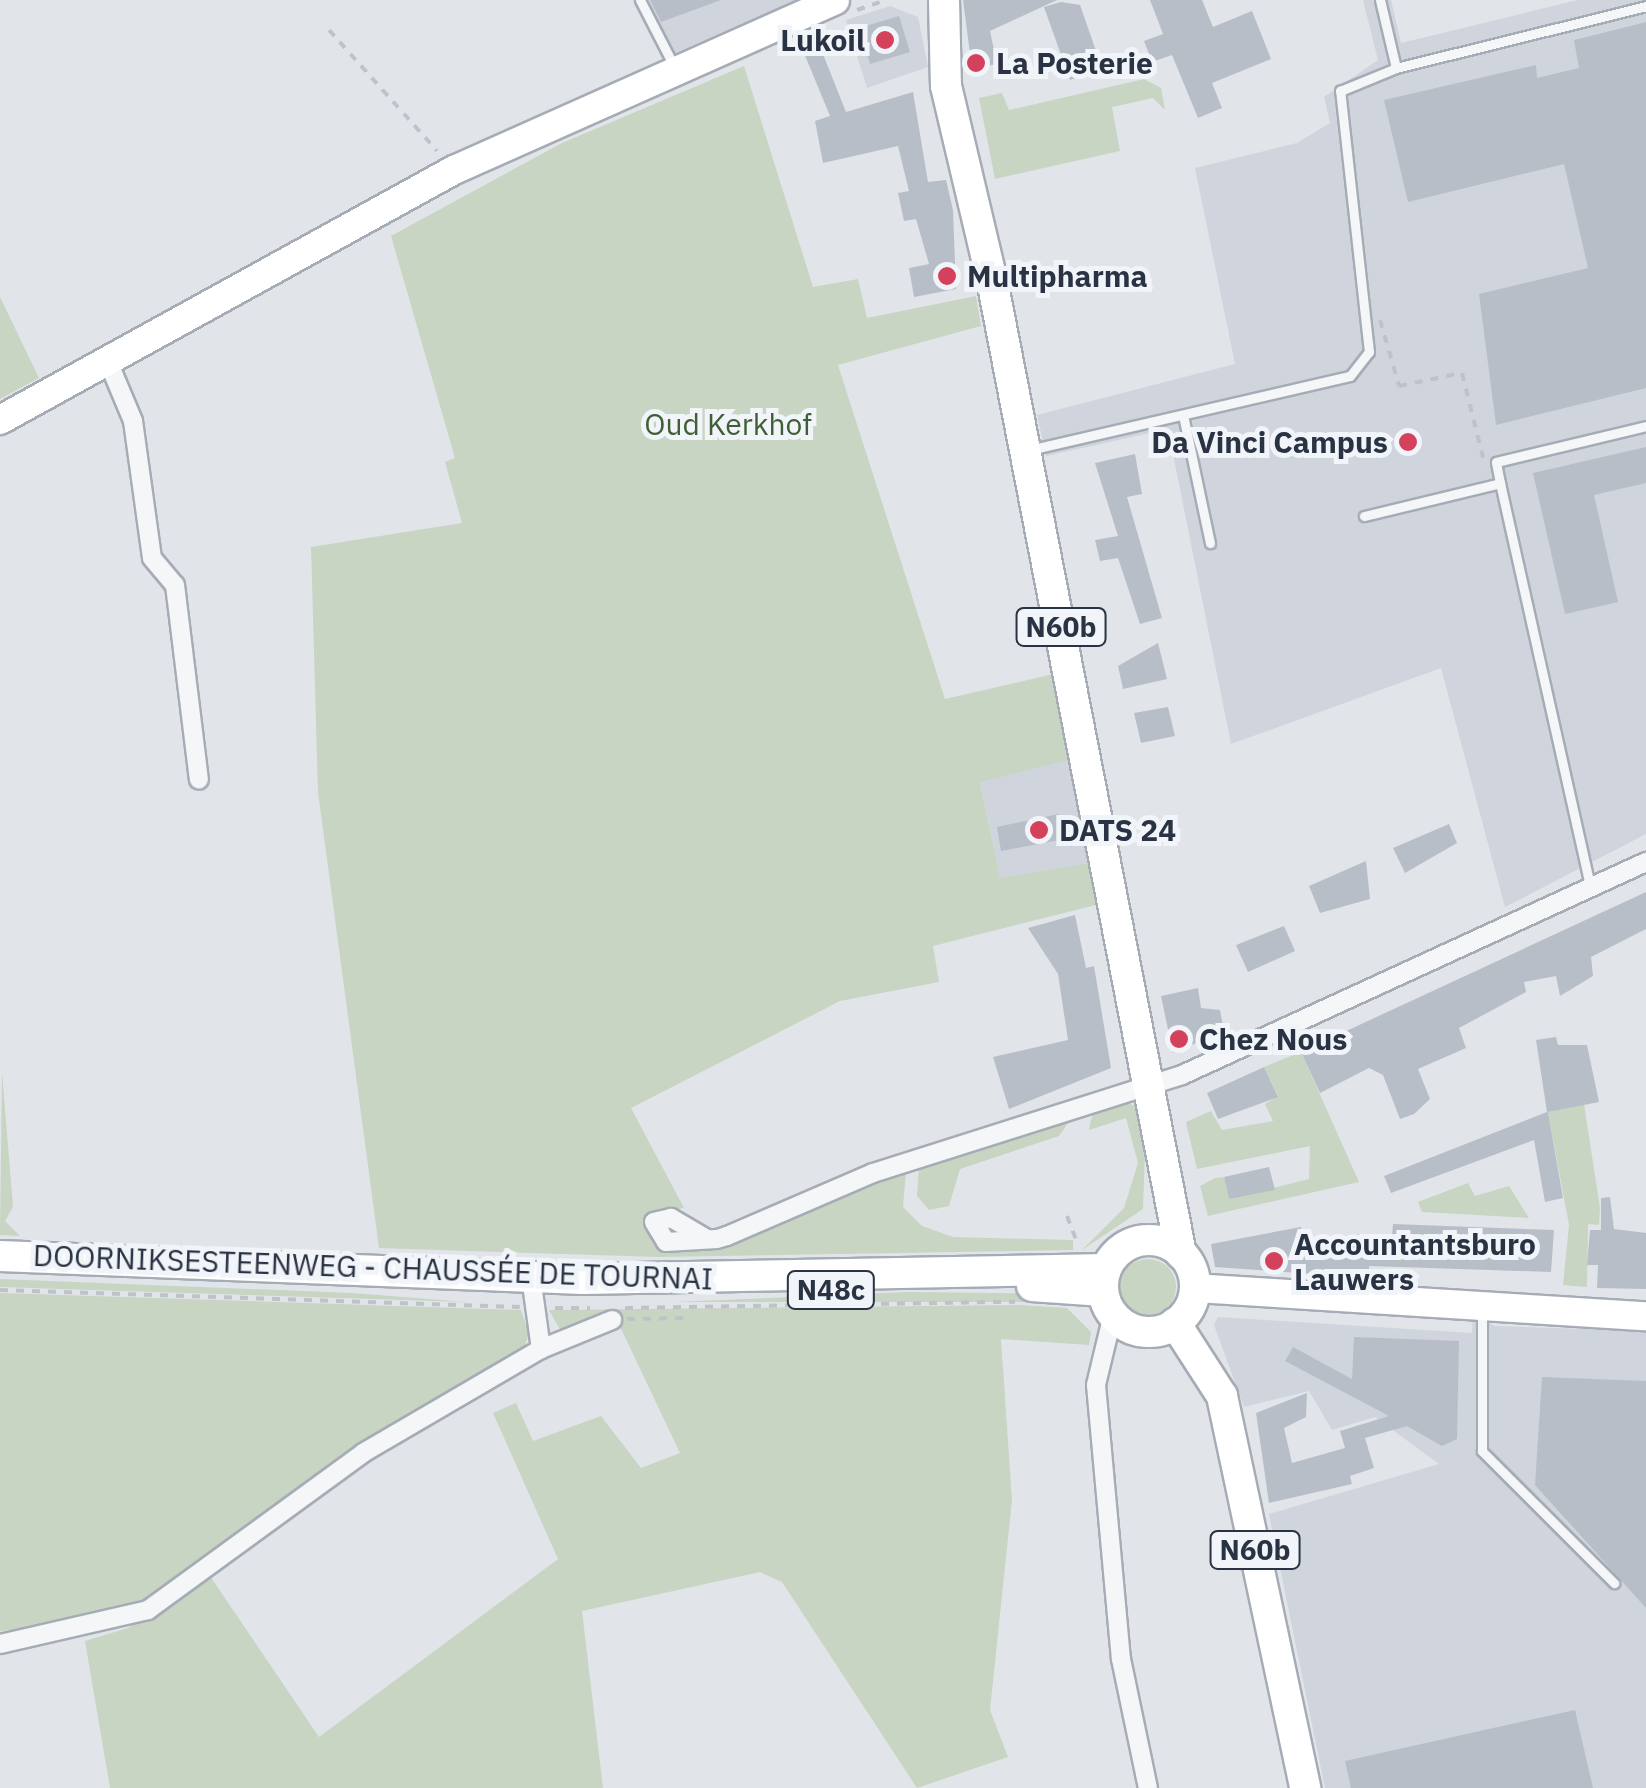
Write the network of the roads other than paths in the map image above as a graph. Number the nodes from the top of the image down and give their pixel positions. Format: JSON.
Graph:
{"nodes":[{"id":1,"x":640,"y":0,"type":"edge"},
{"id":2,"x":920,"y":0,"type":"edge"},
{"id":3,"x":944,"y":0,"type":"edge"},
{"id":4,"x":1380,"y":0,"type":"edge"},
{"id":5,"x":1646,"y":6,"type":"edge"},
{"id":6,"x":838,"y":8,"type":"edge"},
{"id":7,"x":675,"y":68,"type":"junction"},
{"id":8,"x":1396,"y":68,"type":"junction"},
{"id":9,"x":946,"y":86,"type":"junction"},
{"id":10,"x":107,"y":359,"type":"junction"},
{"id":11,"x":1183,"y":414,"type":"junction"},
{"id":12,"x":0,"y":420,"type":"edge"},
{"id":13,"x":1646,"y":426,"type":"edge"},
{"id":14,"x":1026,"y":450,"type":"junction"},
{"id":15,"x":1500,"y":483,"type":"junction"},
{"id":16,"x":1364,"y":516,"type":"dead end"},
{"id":17,"x":1210,"y":543,"type":"dead end"},
{"id":18,"x":199,"y":780,"type":"dead end"},
{"id":19,"x":1646,"y":862,"type":"edge"},
{"id":20,"x":1592,"y":892,"type":"junction"},
{"id":21,"x":1152,"y":1084,"type":"junction"},
{"id":22,"x":1170,"y":1170,"type":"junction"},
{"id":23,"x":707,"y":1239,"type":"dead end"},
{"id":24,"x":1144,"y":1240,"type":"junction"},
{"id":25,"x":1181,"y":1254,"type":"junction"},
{"id":26,"x":0,"y":1256,"type":"edge"},
{"id":27,"x":0,"y":1273,"type":"edge"},
{"id":28,"x":1195,"y":1288,"type":"junction"},
{"id":29,"x":1108,"y":1292,"type":"junction"},
{"id":30,"x":534,"y":1293,"type":"junction"},
{"id":31,"x":1481,"y":1308,"type":"junction"},
{"id":32,"x":613,"y":1314,"type":"road end"},
{"id":33,"x":1646,"y":1316,"type":"edge"},
{"id":34,"x":1176,"y":1323,"type":"junction"},
{"id":35,"x":541,"y":1349,"type":"junction"},
{"id":36,"x":1614,"y":1584,"type":"dead end"},
{"id":37,"x":0,"y":1644,"type":"edge"},
{"id":38,"x":1148,"y":1788,"type":"edge"},
{"id":39,"x":1306,"y":1788,"type":"edge"}],
"edges":[{"from":1,"to":7,"type":"lane"},
{"from":2,"to":9,"type":"main road","number":"N60b"},
{"from":3,"to":9,"type":"main road","number":"N60b"},
{"from":4,"to":8,"type":"lane"},
{"from":5,"to":8,"type":"lane"},
{"from":6,"to":7,"type":"main road"},
{"from":7,"to":10,"type":"main road"},
{"from":8,"to":11,"type":"lane"},
{"from":9,"to":14,"type":"main road","number":"N60b"},
{"from":10,"to":12,"type":"main road"},
{"from":10,"to":18,"type":"street"},
{"from":11,"to":14,"type":"lane"},
{"from":11,"to":17,"type":"lane"},
{"from":13,"to":15,"type":"lane"},
{"from":14,"to":21,"type":"main road","number":"N60b"},
{"from":15,"to":16,"type":"lane"},
{"from":15,"to":20,"type":"lane"},
{"from":19,"to":20,"type":"street"},
{"from":20,"to":21,"type":"street"},
{"from":21,"to":22,"type":"main road","number":"N60b"},
{"from":21,"to":23,"type":"street"},
{"from":22,"to":24,"type":"main road"},
{"from":22,"to":25,"type":"main road","number":"N60b"},
{"from":24,"to":25,"type":"main road"},
{"from":24,"to":29,"type":"main road"},
{"from":25,"to":28,"type":"main road","number":"N60b"},
{"from":26,"to":30,"type":"main road","name":"DOORNIKSESTEENWEG - CHAUSSÉE DE TOURNAI","number":"N48c"},
{"from":27,"to":30,"type":"main road","name":"DOORNIKSESTEENWEG - CHAUSSÉE DE TOURNAI","number":"N48c"},
{"from":28,"to":31,"type":"main road"},
{"from":28,"to":34,"type":"main road"},
{"from":29,"to":30,"type":"main road","name":"DOORNIKSESTEENWEG - CHAUSSÉE DE TOURNAI","number":"N48c"},
{"from":29,"to":34,"type":"main road"},
{"from":29,"to":38,"type":"street"},
{"from":30,"to":35,"type":"street"},
{"from":31,"to":33,"type":"main road"},
{"from":31,"to":36,"type":"lane"},
{"from":32,"to":35,"type":"street"},
{"from":34,"to":39,"type":"main road","number":"N60b"},
{"from":35,"to":37,"type":"street"}]}
